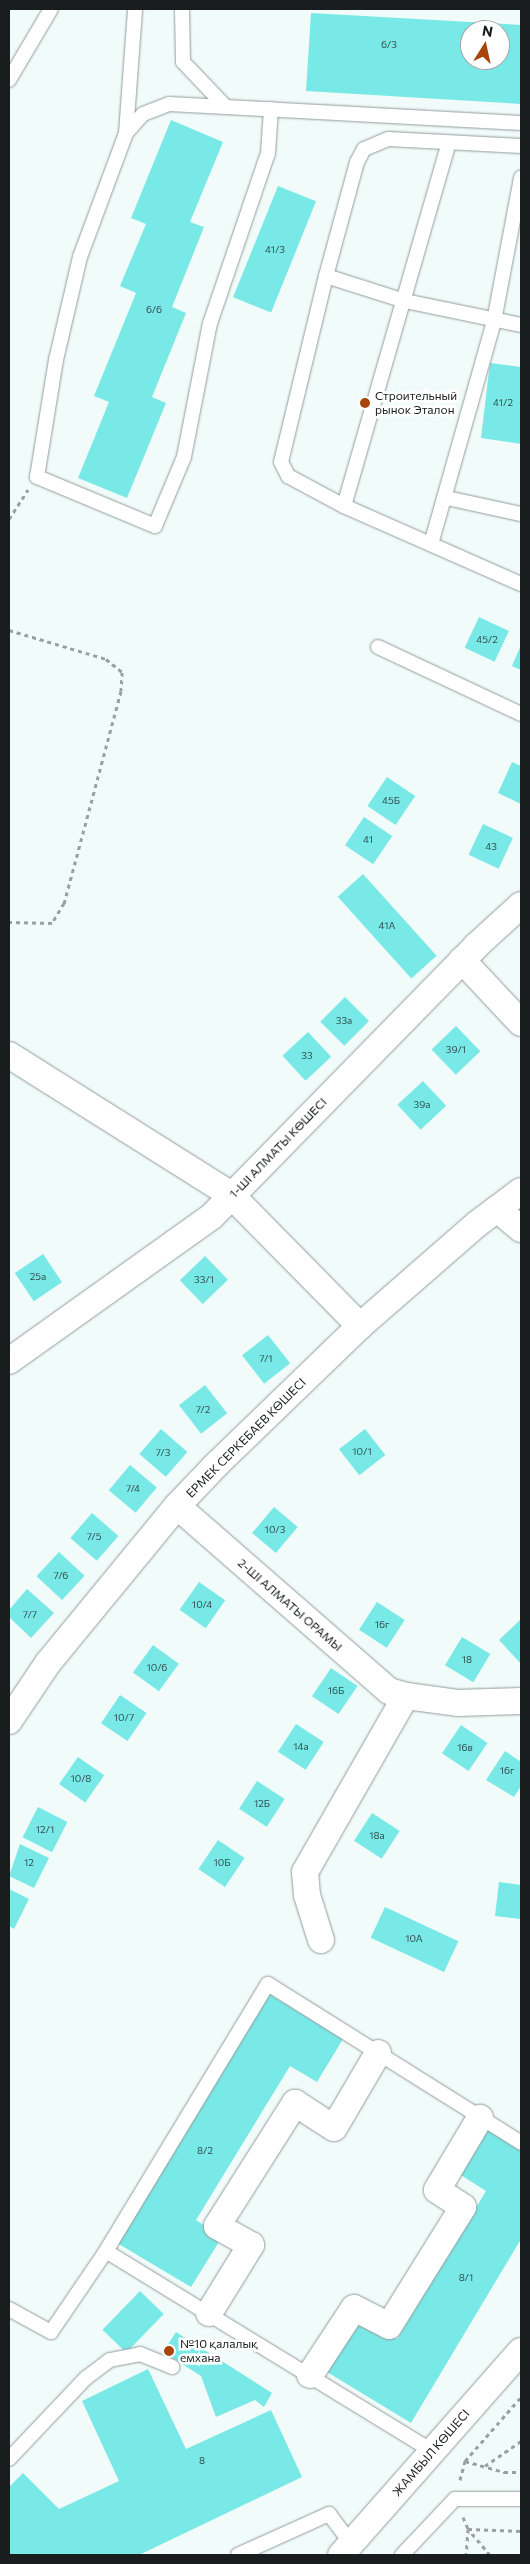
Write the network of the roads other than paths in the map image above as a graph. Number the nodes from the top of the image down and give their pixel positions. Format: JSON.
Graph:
{"nodes":[{"id":1,"x":51,"y":9,"type":"edge"},
{"id":2,"x":134,"y":9,"type":"edge"},
{"id":3,"x":182,"y":9,"type":"edge"},
{"id":4,"x":9,"y":80,"type":"edge"},
{"id":5,"x":226,"y":107,"type":"junction"},
{"id":6,"x":271,"y":109,"type":"junction"},
{"id":7,"x":521,"y":123,"type":"edge"},
{"id":8,"x":126,"y":133,"type":"junction"},
{"id":9,"x":448,"y":145,"type":"junction"},
{"id":10,"x":521,"y":146,"type":"edge"},
{"id":11,"x":521,"y":178,"type":"edge"},
{"id":12,"x":516,"y":236,"type":"edge"},
{"id":13,"x":326,"y":276,"type":"junction"},
{"id":14,"x":405,"y":301,"type":"junction"},
{"id":15,"x":494,"y":321,"type":"junction"},
{"id":16,"x":521,"y":325,"type":"edge"},
{"id":17,"x":447,"y":498,"type":"junction"},
{"id":18,"x":344,"y":506,"type":"junction"},
{"id":19,"x":521,"y":514,"type":"edge"},
{"id":20,"x":431,"y":544,"type":"junction"},
{"id":21,"x":521,"y":584,"type":"edge"},
{"id":22,"x":378,"y":647,"type":"dead end"},
{"id":23,"x":521,"y":714,"type":"edge"},
{"id":24,"x":521,"y":905,"type":"edge"},
{"id":25,"x":462,"y":960,"type":"junction"},
{"id":26,"x":521,"y":1023,"type":"edge"},
{"id":27,"x":9,"y":1055,"type":"edge"},
{"id":28,"x":521,"y":1191,"type":"edge"},
{"id":29,"x":231,"y":1195,"type":"junction"},
{"id":30,"x":497,"y":1209,"type":"junction"},
{"id":31,"x":521,"y":1228,"type":"edge"},
{"id":32,"x":360,"y":1326,"type":"junction"},
{"id":33,"x":9,"y":1361,"type":"edge"},
{"id":34,"x":177,"y":1506,"type":"junction"},
{"id":35,"x":406,"y":1696,"type":"junction"},
{"id":36,"x":521,"y":1701,"type":"edge"},
{"id":37,"x":9,"y":1721,"type":"edge"},
{"id":38,"x":321,"y":1940,"type":"dead end"},
{"id":39,"x":378,"y":2054,"type":"junction"},
{"id":40,"x":480,"y":2118,"type":"junction"},
{"id":41,"x":521,"y":2143,"type":"edge"},
{"id":42,"x":106,"y":2251,"type":"junction"},
{"id":43,"x":9,"y":2309,"type":"edge"},
{"id":44,"x":209,"y":2313,"type":"junction"},
{"id":45,"x":521,"y":2351,"type":"edge"},
{"id":46,"x":173,"y":2366,"type":"dead end"},
{"id":47,"x":310,"y":2375,"type":"junction"},
{"id":48,"x":432,"y":2451,"type":"junction"},
{"id":49,"x":9,"y":2459,"type":"edge"},
{"id":50,"x":521,"y":2499,"type":"edge"},
{"id":51,"x":347,"y":2550,"type":"edge"},
{"id":52,"x":238,"y":2555,"type":"edge"},
{"id":53,"x":402,"y":2555,"type":"edge"}],
"edges":[{"from":1,"to":4,"type":"lane"},
{"from":2,"to":8,"type":"lane"},
{"from":3,"to":5,"type":"lane"},
{"from":5,"to":6,"type":"lane"},
{"from":5,"to":8,"type":"lane"},
{"from":6,"to":7,"type":"lane"},
{"from":6,"to":8,"type":"lane"},
{"from":9,"to":10,"type":"lane"},
{"from":9,"to":13,"type":"lane"},
{"from":9,"to":14,"type":"lane"},
{"from":11,"to":12,"type":"lane"},
{"from":12,"to":15,"type":"lane"},
{"from":13,"to":14,"type":"lane"},
{"from":13,"to":18,"type":"lane"},
{"from":14,"to":15,"type":"lane"},
{"from":14,"to":18,"type":"lane"},
{"from":15,"to":16,"type":"lane"},
{"from":15,"to":17,"type":"lane"},
{"from":17,"to":19,"type":"lane"},
{"from":17,"to":20,"type":"lane"},
{"from":18,"to":20,"type":"lane"},
{"from":20,"to":21,"type":"lane"},
{"from":22,"to":23,"type":"lane"},
{"from":24,"to":25,"type":"street","name":"1-ШІ АЛМАТЫ КӨШЕСІ"},
{"from":25,"to":26,"type":"street"},
{"from":25,"to":29,"type":"street","name":"1-ШІ АЛМАТЫ КӨШЕСІ"},
{"from":27,"to":29,"type":"street"},
{"from":28,"to":30,"type":"street","name":"ЕРМЕК СЕРКЕБАЕВ КӨШЕСІ"},
{"from":29,"to":32,"type":"street"},
{"from":29,"to":33,"type":"street","name":"1-ШІ АЛМАТЫ КӨШЕСІ"},
{"from":30,"to":31,"type":"street"},
{"from":30,"to":32,"type":"street","name":"ЕРМЕК СЕРКЕБАЕВ КӨШЕСІ"},
{"from":32,"to":34,"type":"street","name":"ЕРМЕК СЕРКЕБАЕВ КӨШЕСІ"},
{"from":34,"to":35,"type":"street","name":"2-ШІ АЛМАТЫ ОРАМЫ"},
{"from":34,"to":37,"type":"street","name":"ЕРМЕК СЕРКЕБАЕВ КӨШЕСІ"},
{"from":35,"to":36,"type":"street","name":"2-ШІ АЛМАТЫ ОРАМЫ"},
{"from":35,"to":38,"type":"street"},
{"from":39,"to":40,"type":"lane"},
{"from":39,"to":42,"type":"lane"},
{"from":39,"to":44,"type":"street"},
{"from":40,"to":41,"type":"lane"},
{"from":40,"to":47,"type":"street"},
{"from":42,"to":43,"type":"lane"},
{"from":42,"to":44,"type":"lane"},
{"from":44,"to":47,"type":"lane"},
{"from":45,"to":48,"type":"street","name":"ЖАМБЫЛ КӨШЕСІ"},
{"from":46,"to":49,"type":"lane"},
{"from":47,"to":48,"type":"lane"},
{"from":48,"to":51,"type":"street","name":"ЖАМБЫЛ КӨШЕСІ"},
{"from":50,"to":53,"type":"lane"},
{"from":51,"to":52,"type":"lane"}]}
